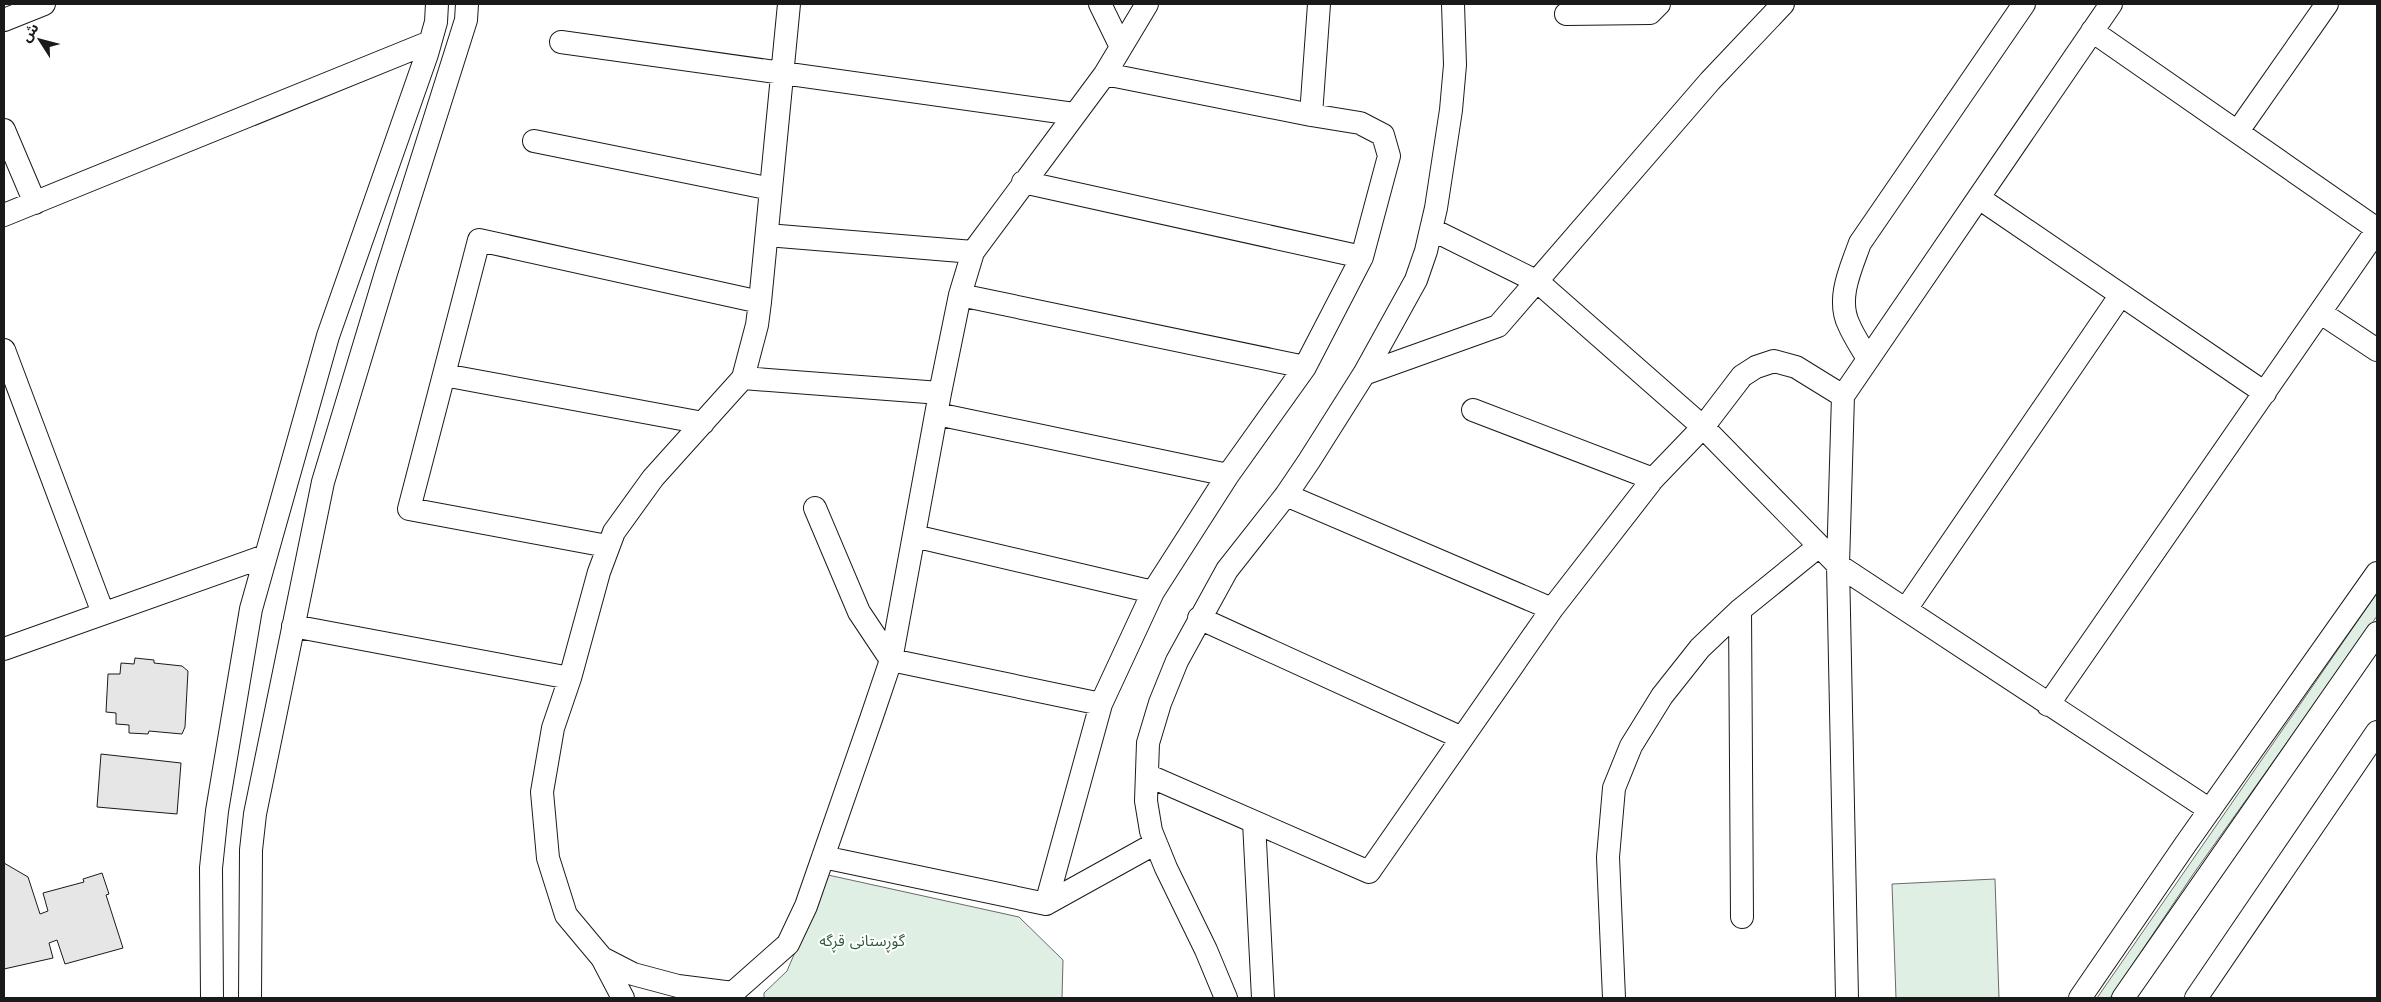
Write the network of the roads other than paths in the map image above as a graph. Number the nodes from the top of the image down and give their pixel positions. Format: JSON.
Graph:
{"nodes":[{"id":1,"x":437,"y":4,"type":"edge"},
{"id":2,"x":467,"y":4,"type":"edge"},
{"id":3,"x":806,"y":4,"type":"edge"},
{"id":4,"x":1100,"y":4,"type":"edge"},
{"id":5,"x":1147,"y":4,"type":"edge"},
{"id":6,"x":1319,"y":4,"type":"edge"},
{"id":7,"x":1453,"y":4,"type":"edge"},
{"id":8,"x":1659,"y":4,"type":"edge"},
{"id":9,"x":1783,"y":4,"type":"edge"},
{"id":10,"x":2024,"y":4,"type":"edge"},
{"id":11,"x":2111,"y":4,"type":"edge"},
{"id":12,"x":2327,"y":4,"type":"edge"},
{"id":13,"x":36,"y":5,"type":"edge"},
{"id":14,"x":788,"y":13,"type":"edge"},
{"id":15,"x":1566,"y":14,"type":"dead end"},
{"id":16,"x":4,"y":20,"type":"edge"},
{"id":17,"x":2092,"y":31,"type":"junction"},
{"id":18,"x":430,"y":42,"type":"junction"},
{"id":19,"x":561,"y":42,"type":"dead end"},
{"id":20,"x":1121,"y":47,"type":"junction"},
{"id":21,"x":781,"y":73,"type":"junction"},
{"id":22,"x":1105,"y":74,"type":"junction"},
{"id":23,"x":1074,"y":114,"type":"junction"},
{"id":24,"x":1312,"y":116,"type":"junction"},
{"id":25,"x":4,"y":130,"type":"edge"},
{"id":26,"x":2238,"y":131,"type":"junction"},
{"id":27,"x":534,"y":141,"type":"dead end"},
{"id":28,"x":1023,"y":182,"type":"junction"},
{"id":29,"x":770,"y":189,"type":"junction"},
{"id":30,"x":1980,"y":198,"type":"junction"},
{"id":31,"x":35,"y":203,"type":"junction"},
{"id":32,"x":4,"y":215,"type":"edge"},
{"id":33,"x":1431,"y":229,"type":"junction"},
{"id":34,"x":2377,"y":230,"type":"edge"},
{"id":35,"x":767,"y":235,"type":"junction"},
{"id":36,"x":973,"y":252,"type":"junction"},
{"id":37,"x":1362,"y":256,"type":"junction"},
{"id":38,"x":1538,"y":282,"type":"junction"},
{"id":39,"x":960,"y":295,"type":"junction"},
{"id":40,"x":2120,"y":296,"type":"junction"},
{"id":41,"x":760,"y":302,"type":"junction"},
{"id":42,"x":2320,"y":312,"type":"junction"},
{"id":43,"x":4,"y":350,"type":"edge"},
{"id":44,"x":2377,"y":350,"type":"edge"},
{"id":45,"x":1868,"y":359,"type":"junction"},
{"id":46,"x":1305,"y":367,"type":"junction"},
{"id":47,"x":1364,"y":374,"type":"junction"},
{"id":48,"x":444,"y":375,"type":"junction"},
{"id":49,"x":743,"y":378,"type":"junction"},
{"id":50,"x":2265,"y":393,"type":"junction"},
{"id":51,"x":1843,"y":396,"type":"junction"},
{"id":52,"x":938,"y":403,"type":"junction"},
{"id":53,"x":1474,"y":410,"type":"dead end"},
{"id":54,"x":703,"y":423,"type":"junction"},
{"id":55,"x":1703,"y":427,"type":"junction"},
{"id":56,"x":1228,"y":475,"type":"junction"},
{"id":57,"x":1653,"y":479,"type":"junction"},
{"id":58,"x":1286,"y":495,"type":"junction"},
{"id":59,"x":815,"y":508,"type":"dead end"},
{"id":60,"x":914,"y":536,"type":"junction"},
{"id":61,"x":607,"y":546,"type":"junction"},
{"id":62,"x":1819,"y":546,"type":"junction"},
{"id":63,"x":265,"y":556,"type":"junction"},
{"id":64,"x":1838,"y":566,"type":"junction"},
{"id":65,"x":2377,"y":573,"type":"edge"},
{"id":66,"x":1153,"y":592,"type":"junction"},
{"id":67,"x":1906,"y":608,"type":"junction"},
{"id":68,"x":1552,"y":609,"type":"junction"},
{"id":69,"x":1740,"y":610,"type":"junction"},
{"id":70,"x":103,"y":613,"type":"junction"},
{"id":71,"x":1199,"y":618,"type":"junction"},
{"id":72,"x":293,"y":626,"type":"junction"},
{"id":73,"x":2377,"y":633,"type":"edge"},
{"id":74,"x":4,"y":649,"type":"edge"},
{"id":75,"x":891,"y":660,"type":"junction"},
{"id":76,"x":570,"y":678,"type":"junction"},
{"id":77,"x":1101,"y":704,"type":"junction"},
{"id":78,"x":2048,"y":706,"type":"junction"},
{"id":79,"x":2377,"y":732,"type":"edge"},
{"id":80,"x":1462,"y":738,"type":"junction"},
{"id":81,"x":1147,"y":775,"type":"junction"},
{"id":82,"x":2210,"y":810,"type":"junction"},
{"id":83,"x":1254,"y":822,"type":"junction"},
{"id":84,"x":1156,"y":843,"type":"junction"},
{"id":85,"x":823,"y":857,"type":"junction"},
{"id":86,"x":1046,"y":904,"type":"junction"},
{"id":87,"x":1742,"y":917,"type":"dead end"},
{"id":88,"x":602,"y":958,"type":"junction"},
{"id":89,"x":730,"y":996,"type":"edge"},
{"id":90,"x":212,"y":998,"type":"edge"},
{"id":91,"x":250,"y":998,"type":"edge"},
{"id":92,"x":623,"y":998,"type":"edge"},
{"id":93,"x":1226,"y":998,"type":"edge"},
{"id":94,"x":1262,"y":998,"type":"edge"},
{"id":95,"x":1614,"y":998,"type":"edge"},
{"id":96,"x":1847,"y":998,"type":"edge"},
{"id":97,"x":2080,"y":998,"type":"edge"},
{"id":98,"x":2123,"y":998,"type":"edge"},
{"id":99,"x":2196,"y":998,"type":"edge"}],
"edges":[{"from":1,"to":18,"type":"street"},
{"from":2,"to":72,"type":"street"},
{"from":3,"to":14,"type":"street"},
{"from":4,"to":20,"type":"street"},
{"from":5,"to":20,"type":"street"},
{"from":6,"to":24,"type":"street"},
{"from":7,"to":33,"type":"street"},
{"from":8,"to":15,"type":"street"},
{"from":9,"to":38,"type":"street"},
{"from":10,"to":45,"type":"street"},
{"from":11,"to":17,"type":"street"},
{"from":12,"to":26,"type":"street"},
{"from":13,"to":16,"type":"street"},
{"from":14,"to":21,"type":"street"},
{"from":17,"to":26,"type":"street"},
{"from":17,"to":30,"type":"street"},
{"from":18,"to":31,"type":"street"},
{"from":18,"to":63,"type":"street"},
{"from":19,"to":21,"type":"street"},
{"from":20,"to":22,"type":"street"},
{"from":21,"to":23,"type":"street"},
{"from":21,"to":29,"type":"street"},
{"from":22,"to":23,"type":"street"},
{"from":22,"to":24,"type":"street"},
{"from":23,"to":28,"type":"street"},
{"from":24,"to":37,"type":"street"},
{"from":25,"to":31,"type":"street"},
{"from":26,"to":34,"type":"street"},
{"from":27,"to":29,"type":"street"},
{"from":28,"to":36,"type":"street"},
{"from":28,"to":37,"type":"street"},
{"from":29,"to":35,"type":"street"},
{"from":30,"to":40,"type":"street"},
{"from":30,"to":45,"type":"street"},
{"from":31,"to":32,"type":"street"},
{"from":33,"to":38,"type":"street"},
{"from":33,"to":47,"type":"street"},
{"from":34,"to":42,"type":"street"},
{"from":35,"to":36,"type":"street"},
{"from":35,"to":41,"type":"street"},
{"from":36,"to":39,"type":"street"},
{"from":37,"to":46,"type":"street"},
{"from":38,"to":47,"type":"street"},
{"from":38,"to":55,"type":"street"},
{"from":39,"to":46,"type":"street"},
{"from":39,"to":52,"type":"street"},
{"from":40,"to":50,"type":"street"},
{"from":40,"to":67,"type":"street"},
{"from":41,"to":48,"type":"street"},
{"from":41,"to":49,"type":"street"},
{"from":42,"to":44,"type":"street"},
{"from":42,"to":50,"type":"street"},
{"from":43,"to":70,"type":"street"},
{"from":45,"to":51,"type":"street"},
{"from":46,"to":56,"type":"street"},
{"from":47,"to":58,"type":"street"},
{"from":48,"to":54,"type":"street"},
{"from":48,"to":61,"type":"street"},
{"from":49,"to":52,"type":"street"},
{"from":49,"to":54,"type":"street"},
{"from":50,"to":78,"type":"street"},
{"from":51,"to":55,"type":"street"},
{"from":51,"to":64,"type":"street"},
{"from":52,"to":56,"type":"street"},
{"from":52,"to":60,"type":"street"},
{"from":53,"to":57,"type":"street"},
{"from":54,"to":61,"type":"street"},
{"from":55,"to":57,"type":"street"},
{"from":55,"to":62,"type":"street"},
{"from":56,"to":66,"type":"street"},
{"from":57,"to":68,"type":"street"},
{"from":58,"to":68,"type":"street"},
{"from":58,"to":71,"type":"street"},
{"from":59,"to":75,"type":"street"},
{"from":60,"to":66,"type":"street"},
{"from":60,"to":75,"type":"street"},
{"from":61,"to":76,"type":"street"},
{"from":62,"to":64,"type":"street"},
{"from":62,"to":69,"type":"street"},
{"from":63,"to":70,"type":"street"},
{"from":63,"to":90,"type":"street"},
{"from":64,"to":67,"type":"street"},
{"from":64,"to":96,"type":"street"},
{"from":65,"to":82,"type":"street"},
{"from":66,"to":77,"type":"street"},
{"from":67,"to":78,"type":"street"},
{"from":68,"to":80,"type":"street"},
{"from":69,"to":87,"type":"street"},
{"from":69,"to":95,"type":"street"},
{"from":70,"to":74,"type":"street"},
{"from":71,"to":80,"type":"street"},
{"from":71,"to":81,"type":"street"},
{"from":72,"to":76,"type":"street"},
{"from":72,"to":91,"type":"street"},
{"from":73,"to":98,"type":"street"},
{"from":75,"to":77,"type":"street"},
{"from":75,"to":85,"type":"street"},
{"from":76,"to":88,"type":"street"},
{"from":77,"to":86,"type":"street"},
{"from":78,"to":82,"type":"street"},
{"from":79,"to":99,"type":"street"},
{"from":80,"to":83,"type":"street"},
{"from":81,"to":83,"type":"street"},
{"from":81,"to":84,"type":"street"},
{"from":82,"to":97,"type":"street"},
{"from":83,"to":94,"type":"street"},
{"from":84,"to":86,"type":"street"},
{"from":84,"to":93,"type":"street"},
{"from":85,"to":86,"type":"street"},
{"from":85,"to":89,"type":"street"},
{"from":88,"to":89,"type":"street"},
{"from":88,"to":92,"type":"street"}]}
